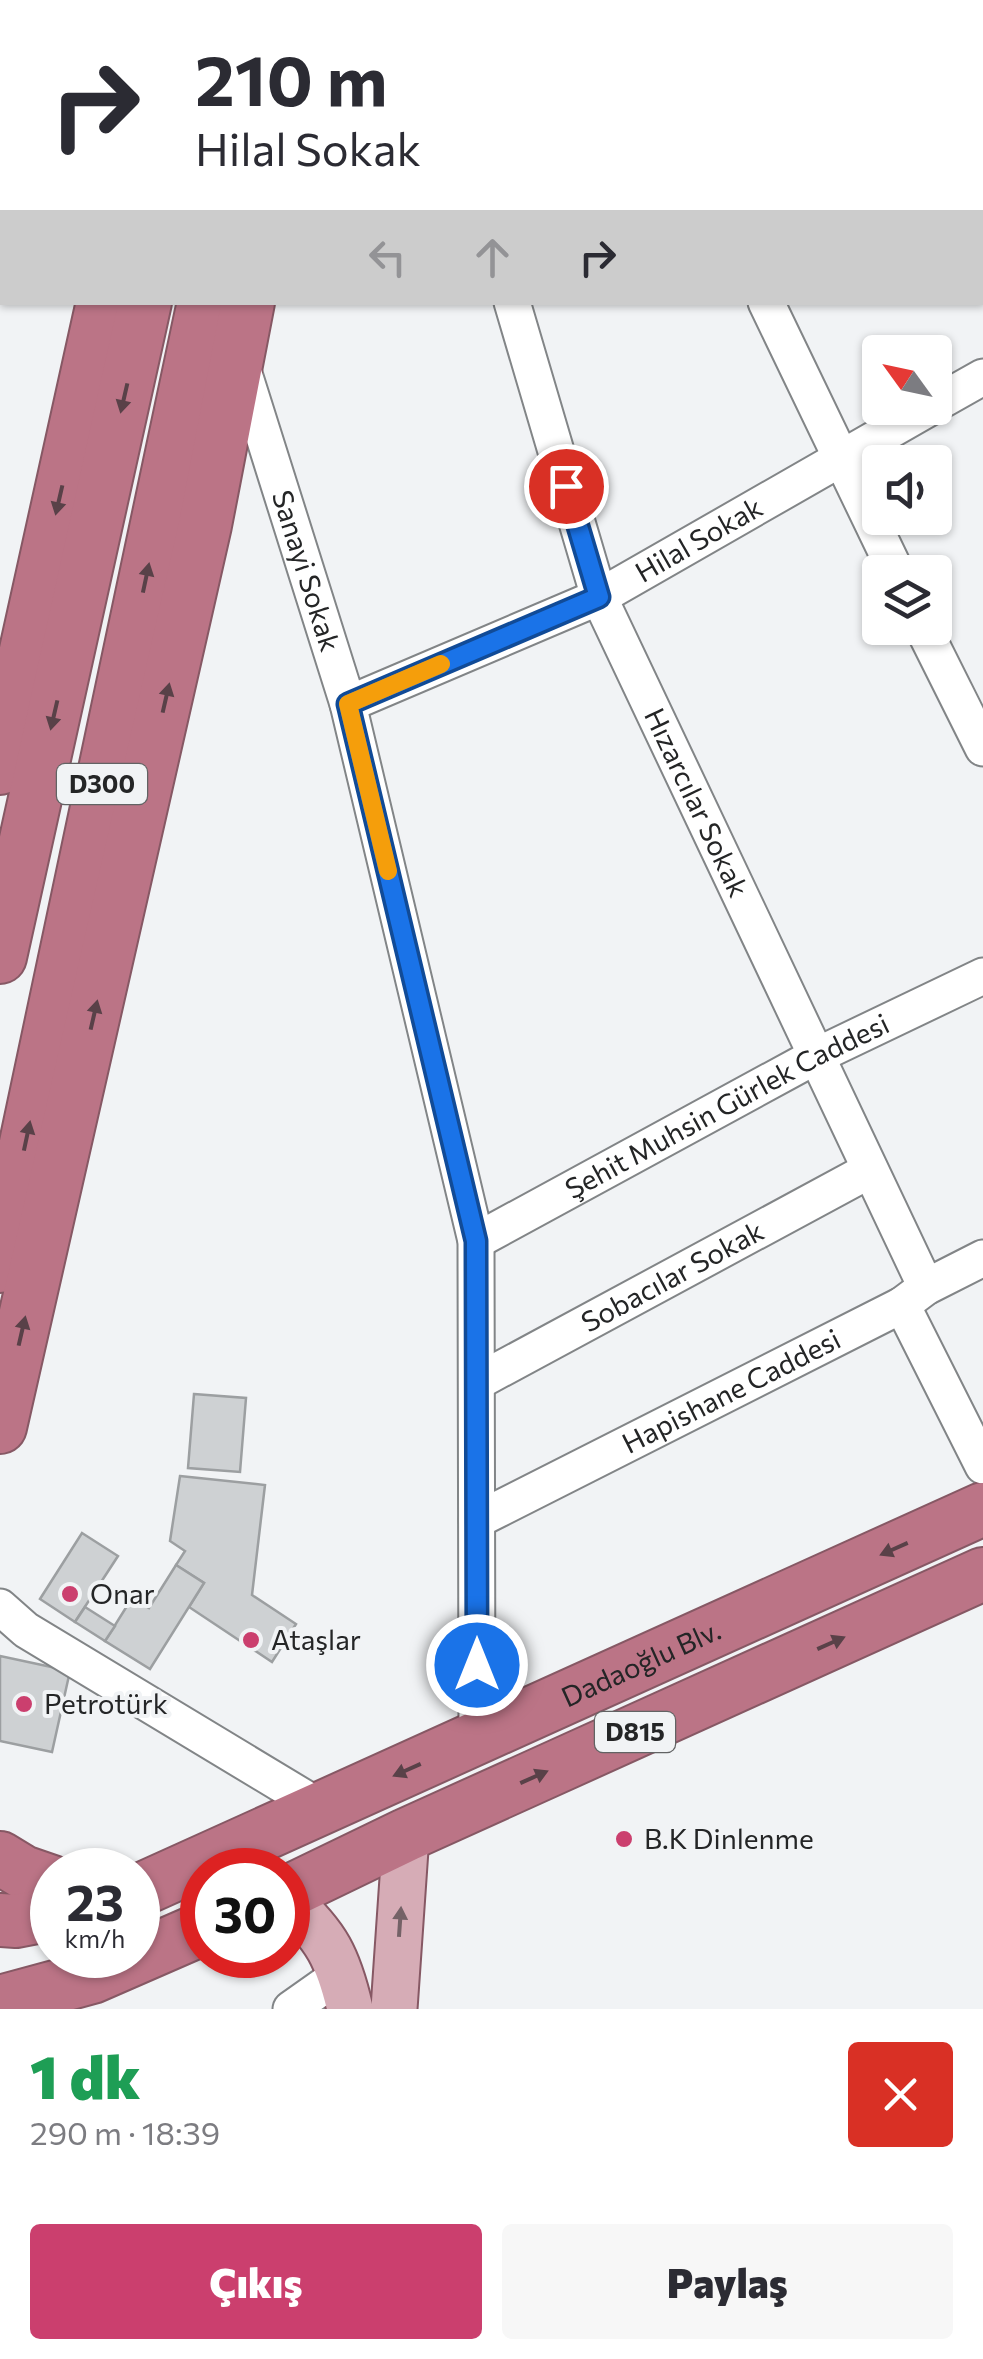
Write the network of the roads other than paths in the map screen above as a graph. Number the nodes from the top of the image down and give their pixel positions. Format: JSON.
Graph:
{"nodes":[{"id":1,"x":102,"y":305,"type":"edge"},
{"id":2,"x":144,"y":305,"type":"edge"},
{"id":3,"x":203,"y":305,"type":"edge"},
{"id":4,"x":247,"y":305,"type":"edge"},
{"id":5,"x":513,"y":305,"type":"edge"},
{"id":6,"x":767,"y":305,"type":"edge"},
{"id":7,"x":238,"y":355,"type":"junction"},
{"id":8,"x":983,"y":377,"type":"edge"},
{"id":9,"x":952,"y":395,"type":"edge"},
{"id":10,"x":898,"y":425,"type":"edge"},
{"id":11,"x":840,"y":458,"type":"junction"},
{"id":12,"x":888,"y":555,"type":"edge"},
{"id":13,"x":599,"y":597,"type":"junction"},
{"id":14,"x":932,"y":645,"type":"edge"},
{"id":15,"x":348,"y":704,"type":"junction"},
{"id":16,"x":983,"y":748,"type":"edge"},
{"id":17,"x":0,"y":768,"type":"edge"},
{"id":18,"x":0,"y":957,"type":"edge"},
{"id":19,"x":983,"y":976,"type":"edge"},
{"id":20,"x":816,"y":1056,"type":"junction"},
{"id":21,"x":870,"y":1170,"type":"junction"},
{"id":22,"x":476,"y":1241,"type":"junction"},
{"id":23,"x":983,"y":1258,"type":"edge"},
{"id":24,"x":0,"y":1266,"type":"edge"},
{"id":25,"x":914,"y":1296,"type":"junction"},
{"id":26,"x":477,"y":1382,"type":"junction"},
{"id":27,"x":0,"y":1426,"type":"edge"},
{"id":28,"x":983,"y":1466,"type":"edge"},
{"id":29,"x":983,"y":1509,"type":"edge"},
{"id":30,"x":477,"y":1520,"type":"junction"},
{"id":31,"x":983,"y":1574,"type":"edge"},
{"id":32,"x":0,"y":1607,"type":"edge"},
{"id":33,"x":477,"y":1738,"type":"junction"},
{"id":34,"x":322,"y":1808,"type":"junction"},
{"id":35,"x":406,"y":1835,"type":"junction"},
{"id":36,"x":0,"y":1858,"type":"edge"},
{"id":37,"x":30,"y":1874,"type":"edge"},
{"id":38,"x":160,"y":1881,"type":"edge"},
{"id":39,"x":310,"y":1881,"type":"edge"},
{"id":40,"x":30,"y":1918,"type":"edge"},
{"id":41,"x":0,"y":1920,"type":"edge"},
{"id":42,"x":310,"y":1922,"type":"edge"},
{"id":43,"x":180,"y":1940,"type":"edge"},
{"id":44,"x":346,"y":1991,"type":"edge"},
{"id":45,"x":73,"y":1993,"type":"edge"},
{"id":46,"x":0,"y":2002,"type":"edge"},
{"id":47,"x":291,"y":2009,"type":"edge"},
{"id":48,"x":394,"y":2009,"type":"edge"}],
"edges":[{"from":1,"to":17,"type":"highway","one_way":true},
{"from":2,"to":18,"type":"highway","number":"D300","one_way":true},
{"from":24,"to":3,"type":"highway","number":"D300","one_way":true},
{"from":4,"to":7,"type":"highway"},
{"from":5,"to":13,"type":"street","name":"Hızarcılar Sokak"},
{"from":6,"to":11,"type":"street"},
{"from":7,"to":15,"type":"street","name":"Sanayi Sokak"},
{"from":27,"to":7,"type":"highway","one_way":true},
{"from":8,"to":9,"type":"street","name":"Hilal Sokak"},
{"from":10,"to":11,"type":"street","name":"Hilal Sokak"},
{"from":11,"to":12,"type":"street"},
{"from":11,"to":13,"type":"street","name":"Hilal Sokak"},
{"from":13,"to":15,"type":"street","name":"Hilal Sokak"},
{"from":13,"to":20,"type":"street","name":"Hızarcılar Sokak"},
{"from":14,"to":16,"type":"street"},
{"from":15,"to":22,"type":"street","name":"Sanayi Sokak"},
{"from":19,"to":20,"type":"street","name":"Şehit Muhsin Gürlek Caddesi"},
{"from":20,"to":21,"type":"street","name":"Hızarcılar Sokak"},
{"from":20,"to":22,"type":"street","name":"Şehit Muhsin Gürlek Caddesi"},
{"from":21,"to":25,"type":"street","name":"Hızarcılar Sokak"},
{"from":21,"to":26,"type":"street","name":"Sobacılar Sokak"},
{"from":22,"to":26,"type":"street","name":"Sanayi Sokak"},
{"from":23,"to":25,"type":"street","name":"Hapishane Caddesi"},
{"from":25,"to":28,"type":"street","name":"Hızarcılar Sokak"},
{"from":25,"to":30,"type":"street","name":"Hapishane Caddesi"},
{"from":26,"to":30,"type":"street","name":"Sanayi Sokak"},
{"from":29,"to":33,"type":"highway","name":"Dadaoğlu Blv.","number":"D815","one_way":true},
{"from":30,"to":33,"type":"street","name":"Sanayi Sokak"},
{"from":35,"to":31,"type":"highway","number":"D815","one_way":true},
{"from":32,"to":34,"type":"street"},
{"from":33,"to":34,"type":"highway","name":"Dadaoğlu Blv.","number":"D815","one_way":true},
{"from":34,"to":38,"type":"highway","name":"Dadaoğlu Blv.","number":"D815"},
{"from":35,"to":39,"type":"highway","number":"D815"},
{"from":48,"to":35,"type":"main road","one_way":true},
{"from":36,"to":37,"type":"highway"},
{"from":40,"to":41,"type":"highway"},
{"from":42,"to":44,"type":"main road"},
{"from":43,"to":45,"type":"highway"},
{"from":44,"to":47,"type":"street"},
{"from":45,"to":46,"type":"highway"}]}
